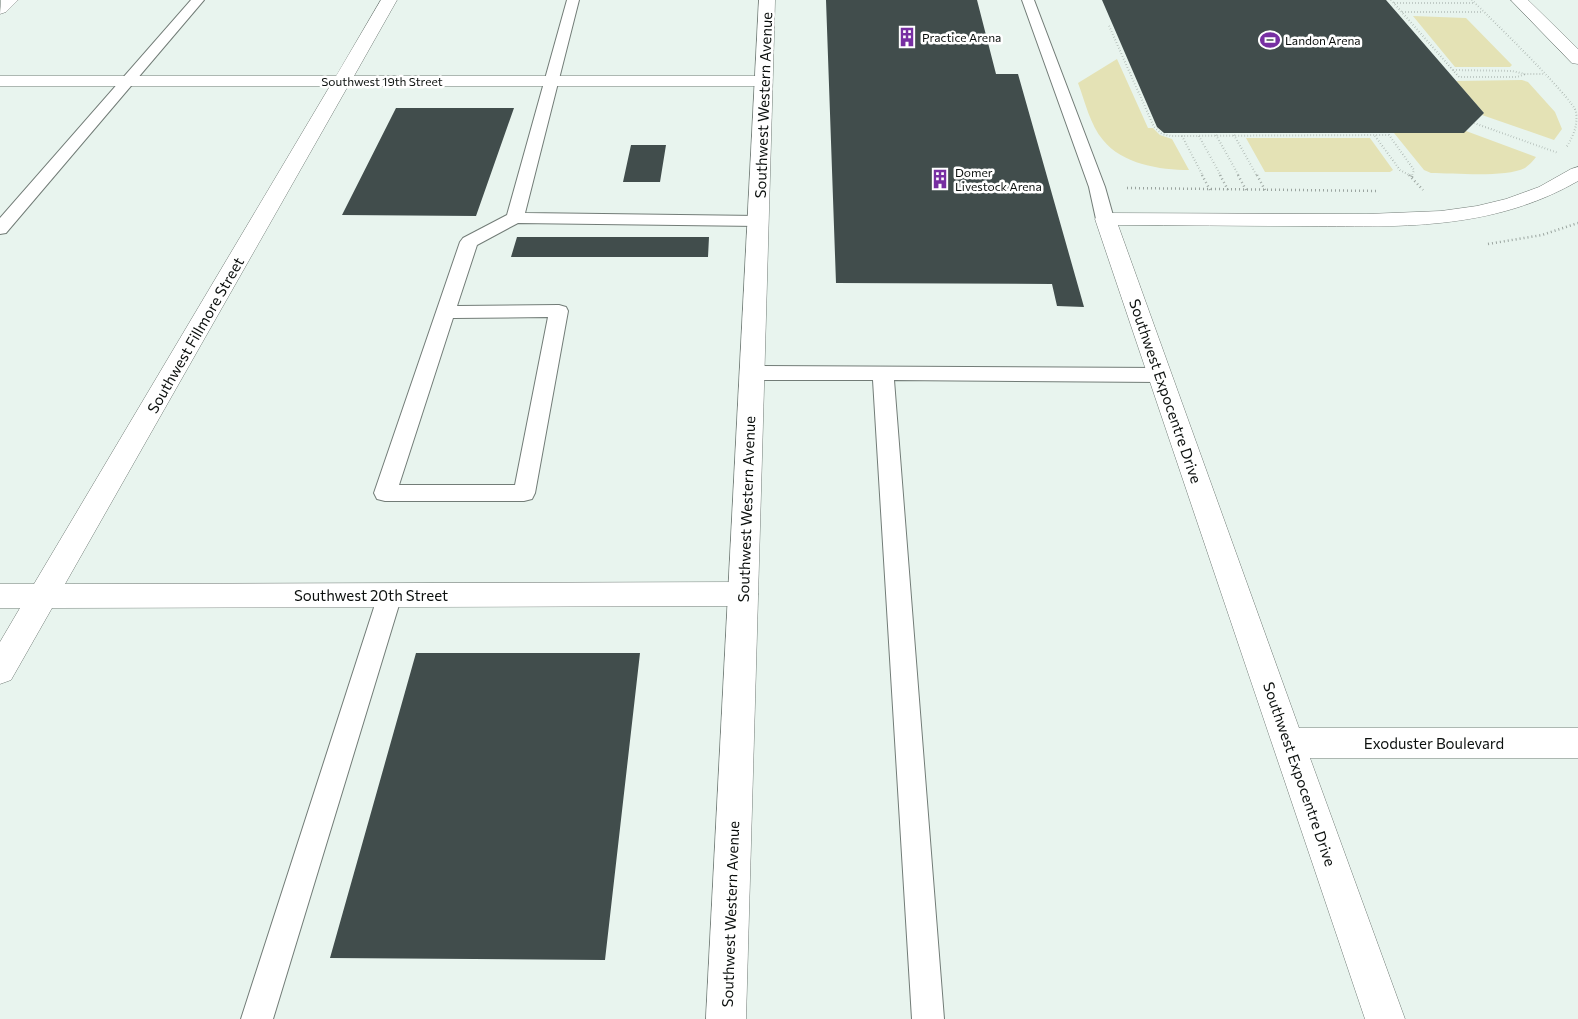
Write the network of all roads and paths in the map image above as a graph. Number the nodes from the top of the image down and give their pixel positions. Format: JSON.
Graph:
{"nodes":[{"id":1,"x":10,"y":0,"type":"edge"},
{"id":2,"x":198,"y":0,"type":"edge"},
{"id":3,"x":389,"y":0,"type":"edge"},
{"id":4,"x":573,"y":0,"type":"edge"},
{"id":5,"x":767,"y":0,"type":"edge"},
{"id":6,"x":1028,"y":0,"type":"edge"},
{"id":7,"x":1391,"y":0,"type":"edge"},
{"id":8,"x":1472,"y":0,"type":"edge"},
{"id":9,"x":1518,"y":0,"type":"edge"},
{"id":10,"x":1394,"y":3,"type":"junction"},
{"id":11,"x":1475,"y":3,"type":"junction"},
{"id":12,"x":0,"y":8,"type":"edge"},
{"id":13,"x":1402,"y":12,"type":"junction"},
{"id":14,"x":1484,"y":12,"type":"junction"},
{"id":15,"x":1109,"y":26,"type":"dead end"},
{"id":16,"x":1554,"y":35,"type":"junction"},
{"id":17,"x":1578,"y":35,"type":"edge"},
{"id":18,"x":1578,"y":59,"type":"edge"},
{"id":19,"x":1453,"y":70,"type":"junction"},
{"id":20,"x":1525,"y":74,"type":"junction"},
{"id":21,"x":1544,"y":74,"type":"junction"},
{"id":22,"x":0,"y":81,"type":"edge"},
{"id":23,"x":128,"y":81,"type":"junction"},
{"id":24,"x":343,"y":81,"type":"junction"},
{"id":25,"x":553,"y":81,"type":"junction"},
{"id":26,"x":764,"y":81,"type":"junction"},
{"id":27,"x":1474,"y":123,"type":"dead end"},
{"id":28,"x":1199,"y":135,"type":"junction"},
{"id":29,"x":1216,"y":135,"type":"junction"},
{"id":30,"x":1234,"y":135,"type":"junction"},
{"id":31,"x":1374,"y":135,"type":"junction"},
{"id":32,"x":1182,"y":136,"type":"junction"},
{"id":33,"x":1561,"y":154,"type":"junction"},
{"id":34,"x":1555,"y":159,"type":"dead end"},
{"id":35,"x":1578,"y":174,"type":"edge"},
{"id":36,"x":1412,"y":177,"type":"junction"},
{"id":37,"x":1097,"y":188,"type":"junction"},
{"id":38,"x":1210,"y":190,"type":"junction"},
{"id":39,"x":1228,"y":190,"type":"junction"},
{"id":40,"x":1246,"y":190,"type":"junction"},
{"id":41,"x":1266,"y":190,"type":"junction"},
{"id":42,"x":1384,"y":191,"type":"dead end"},
{"id":43,"x":1413,"y":191,"type":"dead end"},
{"id":44,"x":515,"y":218,"type":"junction"},
{"id":45,"x":1105,"y":219,"type":"junction"},
{"id":46,"x":758,"y":221,"type":"junction"},
{"id":47,"x":1578,"y":223,"type":"edge"},
{"id":48,"x":0,"y":229,"type":"edge"},
{"id":49,"x":1488,"y":244,"type":"dead end"},
{"id":50,"x":446,"y":312,"type":"junction"},
{"id":51,"x":752,"y":373,"type":"junction"},
{"id":52,"x":883,"y":373,"type":"junction"},
{"id":53,"x":1160,"y":374,"type":"junction"},
{"id":54,"x":743,"y":594,"type":"junction"},
{"id":55,"x":390,"y":595,"type":"junction"},
{"id":56,"x":0,"y":596,"type":"edge"},
{"id":57,"x":42,"y":597,"type":"junction"},
{"id":58,"x":0,"y":670,"type":"edge"},
{"id":59,"x":1289,"y":743,"type":"junction"},
{"id":60,"x":1578,"y":743,"type":"edge"},
{"id":61,"x":256,"y":1019,"type":"edge"},
{"id":62,"x":726,"y":1019,"type":"edge"},
{"id":63,"x":928,"y":1019,"type":"edge"},
{"id":64,"x":1385,"y":1019,"type":"edge"}],
"edges":[{"from":1,"to":12,"type":"street"},
{"from":2,"to":23,"type":"lane"},
{"from":3,"to":24,"type":"street","name":"Southwest Fillmore Street"},
{"from":4,"to":25,"type":"lane"},
{"from":5,"to":26,"type":"street","name":"Southwest Western Avenue"},
{"from":6,"to":37,"type":"lane"},
{"from":7,"to":10,"type":"path"},
{"from":8,"to":11,"type":"path"},
{"from":9,"to":16,"type":"street"},
{"from":10,"to":11,"type":"path"},
{"from":10,"to":13,"type":"path"},
{"from":11,"to":14,"type":"path"},
{"from":13,"to":14,"type":"path"},
{"from":13,"to":19,"type":"path"},
{"from":14,"to":21,"type":"path"},
{"from":15,"to":32,"type":"path"},
{"from":16,"to":17,"type":"street"},
{"from":16,"to":18,"type":"street"},
{"from":19,"to":20,"type":"path"},
{"from":19,"to":20,"type":"path"},
{"from":20,"to":21,"type":"path"},
{"from":21,"to":33,"type":"path"},
{"from":22,"to":23,"type":"street","name":"Southwest 19th Street"},
{"from":23,"to":24,"type":"street","name":"Southwest 19th Street"},
{"from":23,"to":48,"type":"lane"},
{"from":24,"to":25,"type":"street","name":"Southwest 19th Street"},
{"from":24,"to":57,"type":"street","name":"Southwest Fillmore Street"},
{"from":25,"to":26,"type":"street","name":"Southwest 19th Street"},
{"from":25,"to":44,"type":"lane"},
{"from":26,"to":46,"type":"street","name":"Southwest Western Avenue"},
{"from":27,"to":33,"type":"path"},
{"from":28,"to":29,"type":"path"},
{"from":28,"to":32,"type":"path"},
{"from":28,"to":39,"type":"path"},
{"from":29,"to":30,"type":"path"},
{"from":29,"to":40,"type":"path"},
{"from":30,"to":31,"type":"path"},
{"from":30,"to":41,"type":"path"},
{"from":31,"to":36,"type":"path"},
{"from":31,"to":36,"type":"path"},
{"from":32,"to":38,"type":"path"},
{"from":33,"to":34,"type":"path"},
{"from":35,"to":45,"type":"street"},
{"from":36,"to":43,"type":"path"},
{"from":37,"to":38,"type":"path"},
{"from":37,"to":45,"type":"lane"},
{"from":38,"to":39,"type":"path"},
{"from":39,"to":40,"type":"path"},
{"from":40,"to":41,"type":"path"},
{"from":41,"to":42,"type":"path"},
{"from":44,"to":46,"type":"lane"},
{"from":44,"to":50,"type":"lane"},
{"from":45,"to":53,"type":"street","name":"Southwest Expocentre Drive"},
{"from":46,"to":51,"type":"street","name":"Southwest Western Avenue"},
{"from":47,"to":49,"type":"path"},
{"from":50,"to":50,"type":"lane"},
{"from":51,"to":52,"type":"lane"},
{"from":51,"to":54,"type":"street","name":"Southwest Western Avenue"},
{"from":52,"to":53,"type":"lane"},
{"from":52,"to":63,"type":"lane"},
{"from":53,"to":59,"type":"street","name":"Southwest Expocentre Drive"},
{"from":54,"to":55,"type":"street","name":"Southwest 20th Street"},
{"from":54,"to":62,"type":"street","name":"Southwest Western Avenue"},
{"from":55,"to":57,"type":"street","name":"Southwest 20th Street"},
{"from":55,"to":61,"type":"lane"},
{"from":56,"to":57,"type":"street","name":"Southwest 20th Street"},
{"from":57,"to":58,"type":"street","name":"Southwest Fillmore Street"},
{"from":59,"to":60,"type":"street","name":"Exoduster Boulevard"},
{"from":59,"to":64,"type":"street","name":"Southwest Expocentre Drive"}]}
